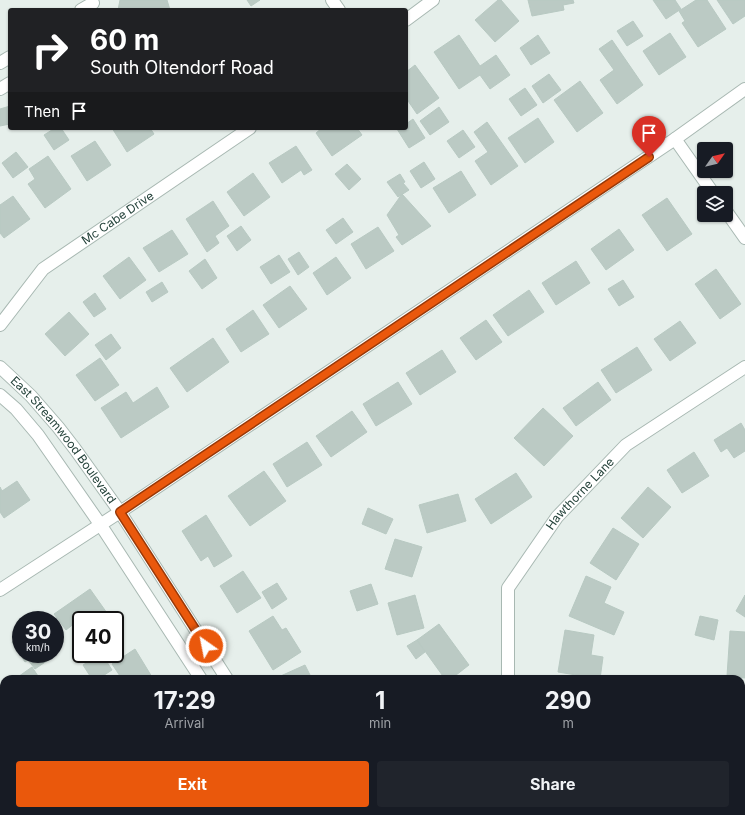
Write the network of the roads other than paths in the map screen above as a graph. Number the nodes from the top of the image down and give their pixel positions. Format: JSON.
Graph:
{"nodes":[{"id":1,"x":433,"y":0,"type":"edge"},
{"id":2,"x":85,"y":8,"type":"edge"},
{"id":3,"x":90,"y":8,"type":"edge"},
{"id":4,"x":408,"y":19,"type":"edge"},
{"id":5,"x":745,"y":89,"type":"edge"},
{"id":6,"x":247,"y":130,"type":"edge"},
{"id":7,"x":675,"y":139,"type":"junction"},
{"id":8,"x":708,"y":186,"type":"edge"},
{"id":9,"x":733,"y":221,"type":"edge"},
{"id":10,"x":745,"y":238,"type":"edge"},
{"id":11,"x":0,"y":325,"type":"edge"},
{"id":12,"x":0,"y":367,"type":"edge"},
{"id":13,"x":745,"y":368,"type":"edge"},
{"id":14,"x":0,"y":395,"type":"edge"},
{"id":15,"x":120,"y":512,"type":"junction"},
{"id":16,"x":100,"y":524,"type":"junction"},
{"id":17,"x":0,"y":590,"type":"edge"},
{"id":18,"x":198,"y":675,"type":"edge"},
{"id":19,"x":224,"y":675,"type":"edge"},
{"id":20,"x":508,"y":675,"type":"edge"}],
"edges":[{"from":1,"to":4,"type":"street"},
{"from":2,"to":3,"type":"street"},
{"from":5,"to":7,"type":"street"},
{"from":6,"to":11,"type":"street","name":"Mc Cabe Drive"},
{"from":7,"to":8,"type":"street"},
{"from":7,"to":15,"type":"street"},
{"from":9,"to":10,"type":"street"},
{"from":12,"to":15,"type":"street","name":"East Streamwood Boulevard"},
{"from":13,"to":20,"type":"street","name":"Hawthorne Lane"},
{"from":14,"to":16,"type":"street","name":"East Streamwood Boulevard"},
{"from":15,"to":16,"type":"street"},
{"from":15,"to":19,"type":"street","name":"East Streamwood Boulevard"},
{"from":16,"to":17,"type":"street"},
{"from":16,"to":18,"type":"street","name":"East Streamwood Boulevard"}]}
